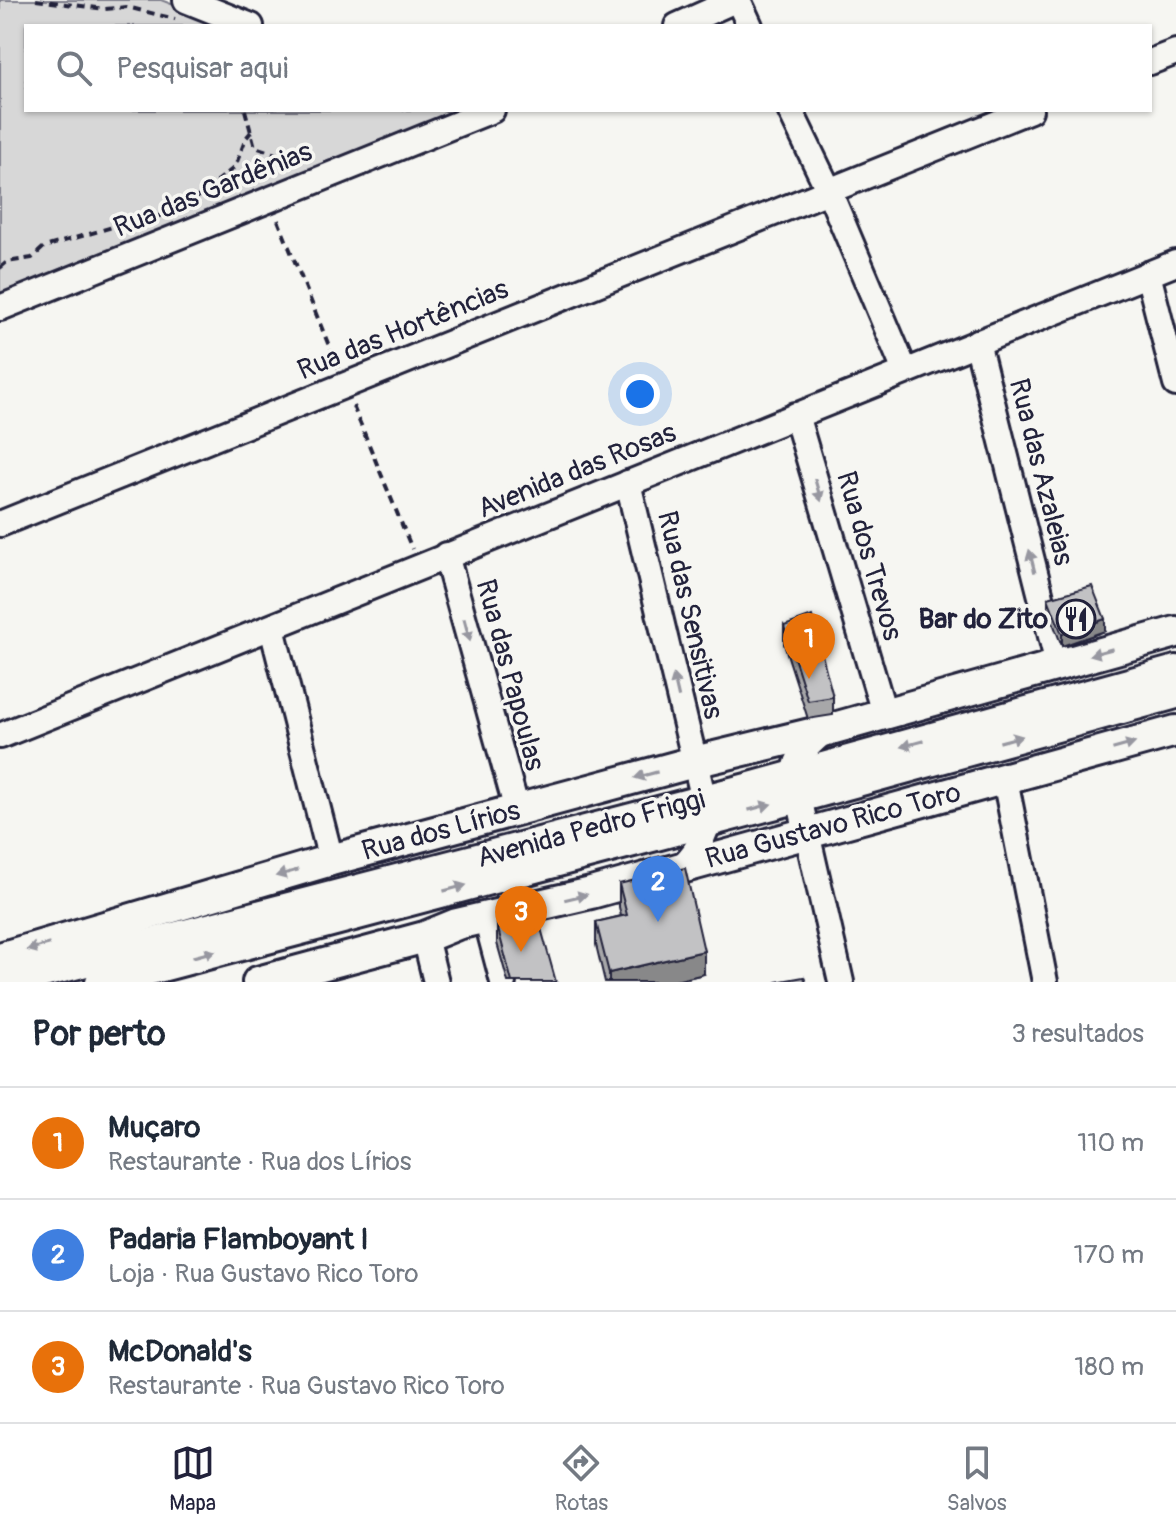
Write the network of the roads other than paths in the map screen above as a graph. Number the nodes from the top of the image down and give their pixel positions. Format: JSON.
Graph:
{"nodes":[{"id":1,"x":736,"y":0,"type":"edge"},
{"id":2,"x":184,"y":12,"type":"edge"},
{"id":3,"x":241,"y":24,"type":"edge"},
{"id":4,"x":682,"y":24,"type":"edge"},
{"id":5,"x":749,"y":24,"type":"edge"},
{"id":6,"x":1176,"y":52,"type":"edge"},
{"id":7,"x":1152,"y":61,"type":"edge"},
{"id":8,"x":479,"y":112,"type":"edge"},
{"id":9,"x":791,"y":112,"type":"edge"},
{"id":10,"x":1025,"y":112,"type":"edge"},
{"id":11,"x":829,"y":191,"type":"junction"},
{"id":12,"x":1176,"y":263,"type":"edge"},
{"id":13,"x":1148,"y":274,"type":"junction"},
{"id":14,"x":0,"y":308,"type":"edge"},
{"id":15,"x":977,"y":342,"type":"junction"},
{"id":16,"x":905,"y":371,"type":"junction"},
{"id":17,"x":1176,"y":384,"type":"edge"},
{"id":18,"x":796,"y":415,"type":"junction"},
{"id":19,"x":628,"y":483,"type":"junction"},
{"id":20,"x":0,"y":524,"type":"edge"},
{"id":21,"x":446,"y":555,"type":"junction"},
{"id":22,"x":272,"y":628,"type":"junction"},
{"id":23,"x":1176,"y":632,"type":"edge"},
{"id":24,"x":1058,"y":664,"type":"junction"},
{"id":25,"x":1176,"y":671,"type":"edge"},
{"id":26,"x":1176,"y":693,"type":"edge"},
{"id":27,"x":884,"y":713,"type":"junction"},
{"id":28,"x":827,"y":730,"type":"junction"},
{"id":29,"x":1176,"y":731,"type":"edge"},
{"id":30,"x":0,"y":736,"type":"edge"},
{"id":31,"x":694,"y":762,"type":"junction"},
{"id":32,"x":1005,"y":779,"type":"junction"},
{"id":33,"x":796,"y":786,"type":"junction"},
{"id":34,"x":517,"y":810,"type":"junction"},
{"id":35,"x":706,"y":810,"type":"junction"},
{"id":36,"x":808,"y":833,"type":"junction"},
{"id":37,"x":331,"y":860,"type":"junction"},
{"id":38,"x":679,"y":869,"type":"junction"},
{"id":39,"x":472,"y":921,"type":"junction"},
{"id":40,"x":273,"y":936,"type":"junction"},
{"id":41,"x":425,"y":937,"type":"junction"},
{"id":42,"x":0,"y":958,"type":"edge"},
{"id":43,"x":5,"y":982,"type":"edge"},
{"id":44,"x":101,"y":982,"type":"edge"},
{"id":45,"x":258,"y":982,"type":"edge"},
{"id":46,"x":436,"y":982,"type":"edge"},
{"id":47,"x":503,"y":982,"type":"edge"},
{"id":48,"x":841,"y":982,"type":"edge"},
{"id":49,"x":1045,"y":982,"type":"edge"}],
"edges":[{"from":1,"to":4,"type":"street"},
{"from":1,"to":5,"type":"street"},
{"from":2,"to":3,"type":"street"},
{"from":6,"to":7,"type":"street"},
{"from":8,"to":14,"type":"street","name":"Rua das Gardênias"},
{"from":9,"to":11,"type":"street"},
{"from":10,"to":11,"type":"street","name":"Rua das Hortências"},
{"from":11,"to":16,"type":"street"},
{"from":11,"to":20,"type":"street","name":"Rua das Hortências"},
{"from":12,"to":13,"type":"street","name":"Avenida das Rosas"},
{"from":13,"to":15,"type":"street","name":"Avenida das Rosas"},
{"from":13,"to":17,"type":"street"},
{"from":15,"to":16,"type":"street","name":"Avenida das Rosas"},
{"from":24,"to":15,"type":"street","name":"Rua das Azaleias","one_way":true},
{"from":16,"to":18,"type":"street","name":"Avenida das Rosas"},
{"from":18,"to":19,"type":"street","name":"Avenida das Rosas"},
{"from":18,"to":27,"type":"street","name":"Rua dos Trevos","one_way":true},
{"from":19,"to":21,"type":"street","name":"Avenida das Rosas"},
{"from":31,"to":19,"type":"street","name":"Rua das Sensitivas","one_way":true},
{"from":21,"to":22,"type":"street","name":"Avenida das Rosas"},
{"from":21,"to":34,"type":"street","name":"Rua das Papoulas","one_way":true},
{"from":22,"to":30,"type":"street","name":"Avenida das Rosas"},
{"from":22,"to":37,"type":"street"},
{"from":23,"to":24,"type":"main road","name":"Rua dos Lírios","one_way":true},
{"from":24,"to":27,"type":"main road","name":"Rua dos Lírios"},
{"from":25,"to":33,"type":"main road","name":"Avenida Pedro Friggi","one_way":true},
{"from":33,"to":26,"type":"main road","name":"Avenida Pedro Friggi","one_way":true},
{"from":27,"to":28,"type":"main road","name":"Rua dos Lírios"},
{"from":28,"to":31,"type":"main road","name":"Rua dos Lírios"},
{"from":28,"to":33,"type":"street"},
{"from":32,"to":29,"type":"main road","name":"Rua Gustavo Rico Toro","one_way":true},
{"from":31,"to":34,"type":"main road","name":"Rua dos Lírios","one_way":true},
{"from":31,"to":35,"type":"street","name":"Rua das Sensitivas"},
{"from":32,"to":36,"type":"main road","name":"Rua Gustavo Rico Toro"},
{"from":32,"to":49,"type":"street"},
{"from":33,"to":35,"type":"main road","name":"Avenida Pedro Friggi"},
{"from":33,"to":36,"type":"street"},
{"from":34,"to":37,"type":"main road","name":"Rua dos Lírios"},
{"from":35,"to":38,"type":"street"},
{"from":40,"to":35,"type":"main road","name":"Avenida Pedro Friggi","one_way":true},
{"from":35,"to":43,"type":"main road","name":"Avenida Pedro Friggi"},
{"from":36,"to":38,"type":"main road","name":"Rua Gustavo Rico Toro"},
{"from":36,"to":48,"type":"street"},
{"from":37,"to":42,"type":"main road","name":"Rua dos Lírios","one_way":true},
{"from":39,"to":38,"type":"main road","name":"Rua Gustavo Rico Toro","one_way":true},
{"from":39,"to":40,"type":"main road"},
{"from":39,"to":41,"type":"main road","name":"Rua Gustavo Rico Toro"},
{"from":39,"to":47,"type":"street"},
{"from":44,"to":40,"type":"main road","name":"Avenida Pedro Friggi","one_way":true},
{"from":41,"to":45,"type":"main road","name":"Rua Gustavo Rico Toro"},
{"from":41,"to":46,"type":"street"}]}
